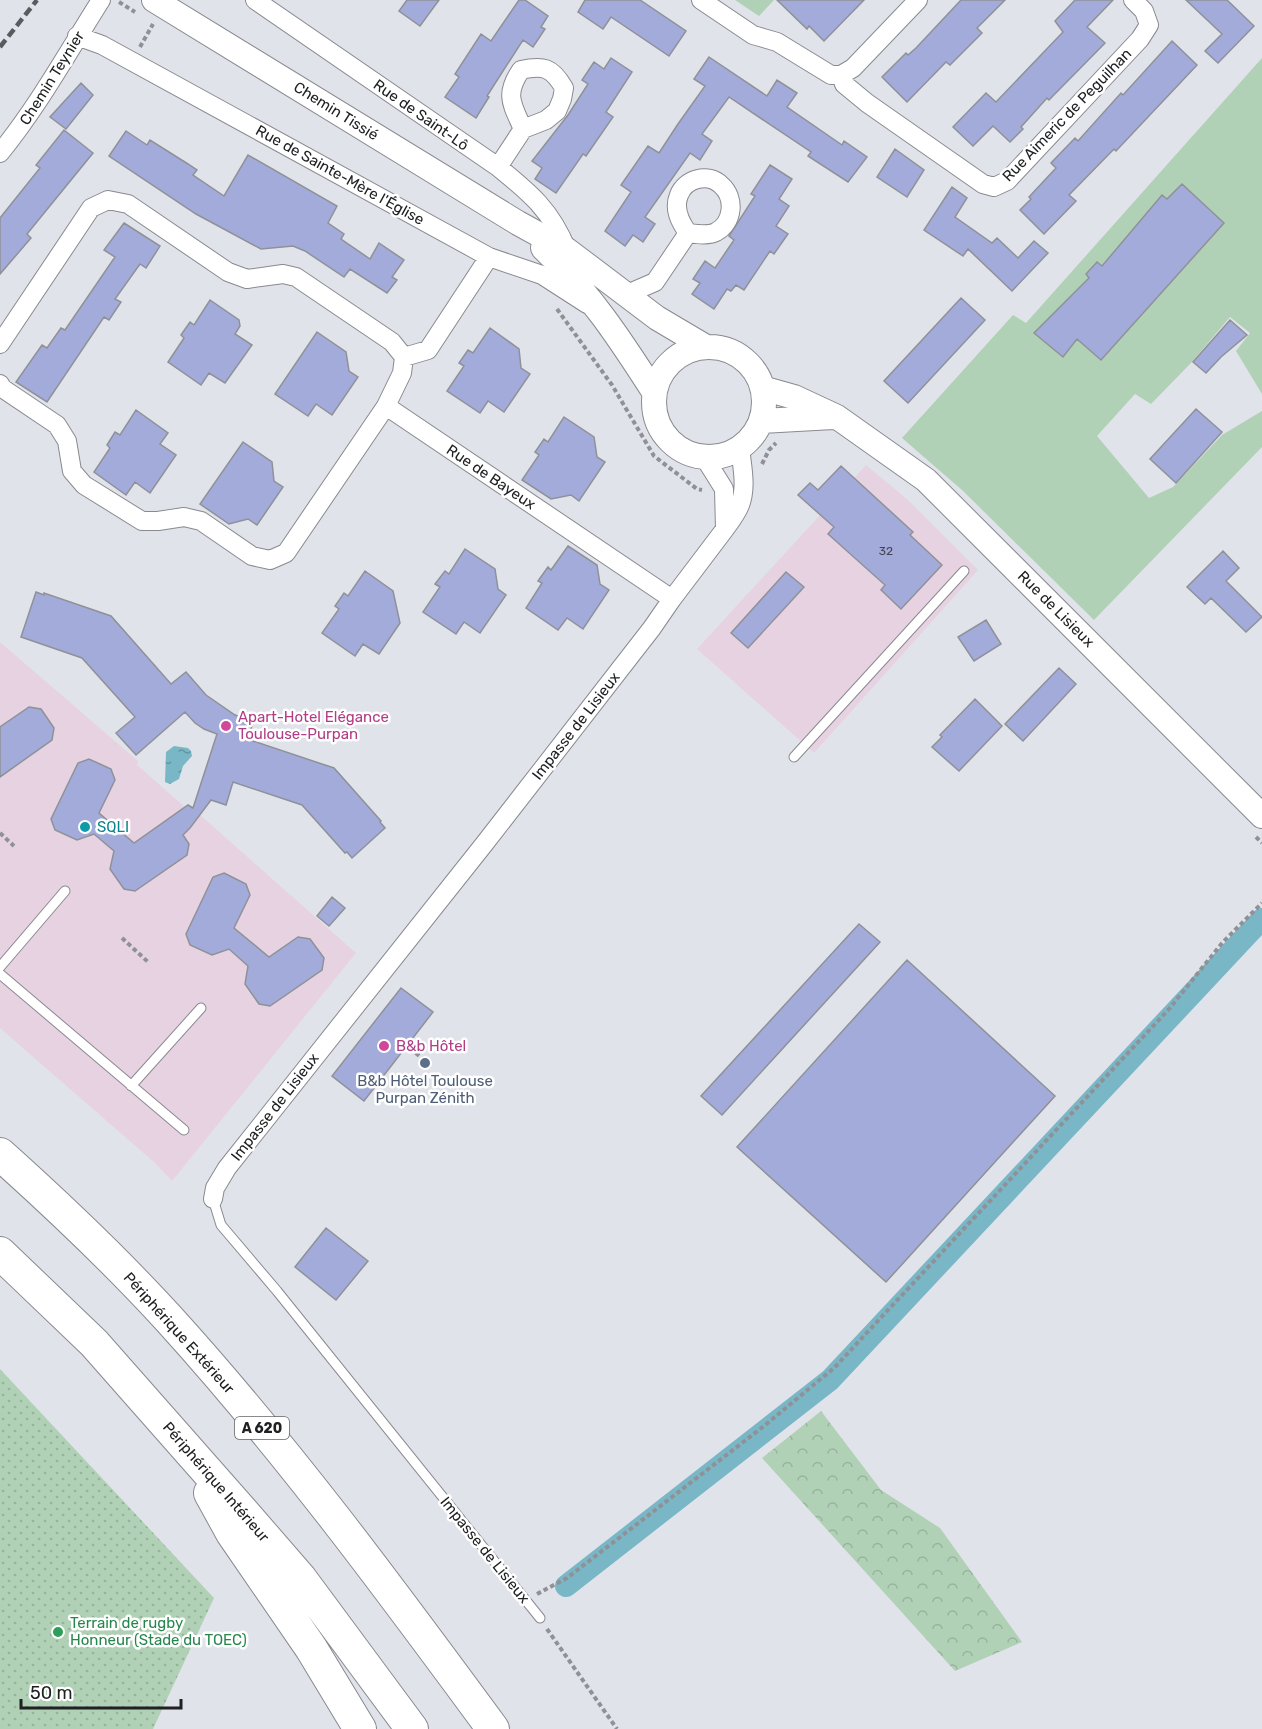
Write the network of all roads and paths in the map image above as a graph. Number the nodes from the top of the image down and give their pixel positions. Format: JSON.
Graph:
{"nodes":[{"id":1,"x":101,"y":0,"type":"edge"},
{"id":2,"x":154,"y":0,"type":"edge"},
{"id":3,"x":255,"y":0,"type":"edge"},
{"id":4,"x":701,"y":0,"type":"edge"},
{"id":5,"x":918,"y":0,"type":"edge"},
{"id":6,"x":1133,"y":0,"type":"edge"},
{"id":7,"x":82,"y":29,"type":"junction"},
{"id":8,"x":841,"y":75,"type":"junction"},
{"id":9,"x":523,"y":129,"type":"dead end"},
{"id":10,"x":0,"y":153,"type":"edge"},
{"id":11,"x":498,"y":167,"type":"junction"},
{"id":12,"x":518,"y":223,"type":"junction"},
{"id":13,"x":688,"y":233,"type":"dead end"},
{"id":14,"x":567,"y":250,"type":"junction"},
{"id":15,"x":489,"y":256,"type":"junction"},
{"id":16,"x":655,"y":282,"type":"junction"},
{"id":17,"x":625,"y":295,"type":"junction"},
{"id":18,"x":556,"y":308,"type":"dead end"},
{"id":19,"x":603,"y":314,"type":"junction"},
{"id":20,"x":657,"y":318,"type":"junction"},
{"id":21,"x":0,"y":344,"type":"edge"},
{"id":22,"x":706,"y":347,"type":"junction"},
{"id":23,"x":404,"y":357,"type":"junction"},
{"id":24,"x":0,"y":384,"type":"edge"},
{"id":25,"x":762,"y":388,"type":"junction"},
{"id":26,"x":654,"y":392,"type":"junction"},
{"id":27,"x":386,"y":406,"type":"junction"},
{"id":28,"x":837,"y":417,"type":"junction"},
{"id":29,"x":761,"y":421,"type":"junction"},
{"id":30,"x":778,"y":441,"type":"dead end"},
{"id":31,"x":740,"y":448,"type":"junction"},
{"id":32,"x":704,"y":457,"type":"junction"},
{"id":33,"x":744,"y":482,"type":"junction"},
{"id":34,"x":724,"y":489,"type":"junction"},
{"id":35,"x":724,"y":529,"type":"junction"},
{"id":36,"x":964,"y":571,"type":"dead end"},
{"id":37,"x":672,"y":598,"type":"junction"},
{"id":38,"x":794,"y":757,"type":"dead end"},
{"id":39,"x":1258,"y":826,"type":"edge"},
{"id":40,"x":0,"y":833,"type":"edge"},
{"id":41,"x":1262,"y":843,"type":"edge"},
{"id":42,"x":14,"y":846,"type":"dead end"},
{"id":43,"x":66,"y":891,"type":"dead end"},
{"id":44,"x":1262,"y":903,"type":"edge"},
{"id":45,"x":122,"y":938,"type":"dead end"},
{"id":46,"x":148,"y":962,"type":"dead end"},
{"id":47,"x":0,"y":967,"type":"edge"},
{"id":48,"x":0,"y":974,"type":"edge"},
{"id":49,"x":201,"y":1008,"type":"dead end"},
{"id":50,"x":410,"y":1048,"type":"dead end"},
{"id":51,"x":424,"y":1060,"type":"dead end"},
{"id":52,"x":131,"y":1086,"type":"junction"},
{"id":53,"x":184,"y":1130,"type":"dead end"},
{"id":54,"x":0,"y":1154,"type":"edge"},
{"id":55,"x":213,"y":1199,"type":"joint"},
{"id":56,"x":0,"y":1253,"type":"edge"},
{"id":57,"x":186,"y":1448,"type":"junction"},
{"id":58,"x":526,"y":1600,"type":"junction"},
{"id":59,"x":540,"y":1618,"type":"joint"},
{"id":60,"x":360,"y":1729,"type":"edge"},
{"id":61,"x":412,"y":1729,"type":"edge"},
{"id":62,"x":493,"y":1729,"type":"edge"},
{"id":63,"x":617,"y":1729,"type":"edge"}],
"edges":[{"from":1,"to":7,"type":"street","name":"Chemin Teynier"},
{"from":2,"to":12,"type":"street","name":"Chemin Tissié"},
{"from":3,"to":11,"type":"street","name":"Rue de Saint-Lô"},
{"from":4,"to":8,"type":"street"},
{"from":5,"to":8,"type":"street"},
{"from":6,"to":8,"type":"street","name":"Rue Aimeric de Peguilhan"},
{"from":7,"to":10,"type":"street","name":"Chemin Teynier"},
{"from":7,"to":15,"type":"street","name":"Rue de Sainte-Mère l'Église"},
{"from":9,"to":11,"type":"street"},
{"from":11,"to":14,"type":"street","name":"Rue de Saint-Lô"},
{"from":12,"to":14,"type":"street","name":"Chemin Tissié"},
{"from":12,"to":19,"type":"street","name":"Chemin Tissié"},
{"from":13,"to":16,"type":"street"},
{"from":14,"to":17,"type":"street","name":"Chemin Tissié"},
{"from":15,"to":19,"type":"street","name":"Rue de Sainte-Mère l'Église"},
{"from":15,"to":23,"type":"street"},
{"from":16,"to":17,"type":"street"},
{"from":16,"to":20,"type":"street"},
{"from":17,"to":20,"type":"street","name":"Chemin Tissié"},
{"from":18,"to":34,"type":"path"},
{"from":19,"to":26,"type":"street","name":"Chemin Tissié"},
{"from":20,"to":22,"type":"street","name":"Chemin Tissié"},
{"from":21,"to":23,"type":"street"},
{"from":22,"to":25,"type":"street"},
{"from":22,"to":26,"type":"street"},
{"from":23,"to":27,"type":"street"},
{"from":24,"to":27,"type":"street"},
{"from":25,"to":28,"type":"street","name":"Rue de Lisieux"},
{"from":25,"to":29,"type":"street"},
{"from":26,"to":32,"type":"street"},
{"from":27,"to":37,"type":"street","name":"Rue de Bayeux"},
{"from":28,"to":29,"type":"street"},
{"from":28,"to":39,"type":"street","name":"Rue de Lisieux"},
{"from":29,"to":31,"type":"street"},
{"from":30,"to":33,"type":"path"},
{"from":31,"to":32,"type":"street"},
{"from":31,"to":33,"type":"street"},
{"from":32,"to":34,"type":"street"},
{"from":33,"to":35,"type":"street"},
{"from":34,"to":35,"type":"street"},
{"from":35,"to":37,"type":"street"},
{"from":36,"to":38,"type":"lane"},
{"from":37,"to":55,"type":"street","name":"Impasse de Lisieux"},
{"from":39,"to":41,"type":"path"},
{"from":40,"to":42,"type":"path"},
{"from":43,"to":47,"type":"lane"},
{"from":44,"to":58,"type":"path"},
{"from":45,"to":46,"type":"path"},
{"from":48,"to":52,"type":"lane"},
{"from":49,"to":52,"type":"lane"},
{"from":50,"to":51,"type":"path"},
{"from":52,"to":53,"type":"lane"},
{"from":54,"to":62,"type":"highway","name":"Périphérique Extérieur","number":"A 620"},
{"from":55,"to":58,"type":"lane","name":"Impasse de Lisieux"},
{"from":56,"to":57,"type":"highway","name":"Périphérique Intérieur"},
{"from":57,"to":60,"type":"highway"},
{"from":57,"to":61,"type":"highway","name":"Périphérique Intérieur"},
{"from":58,"to":59,"type":"lane","name":"Impasse de Lisieux"},
{"from":59,"to":63,"type":"path"}]}
